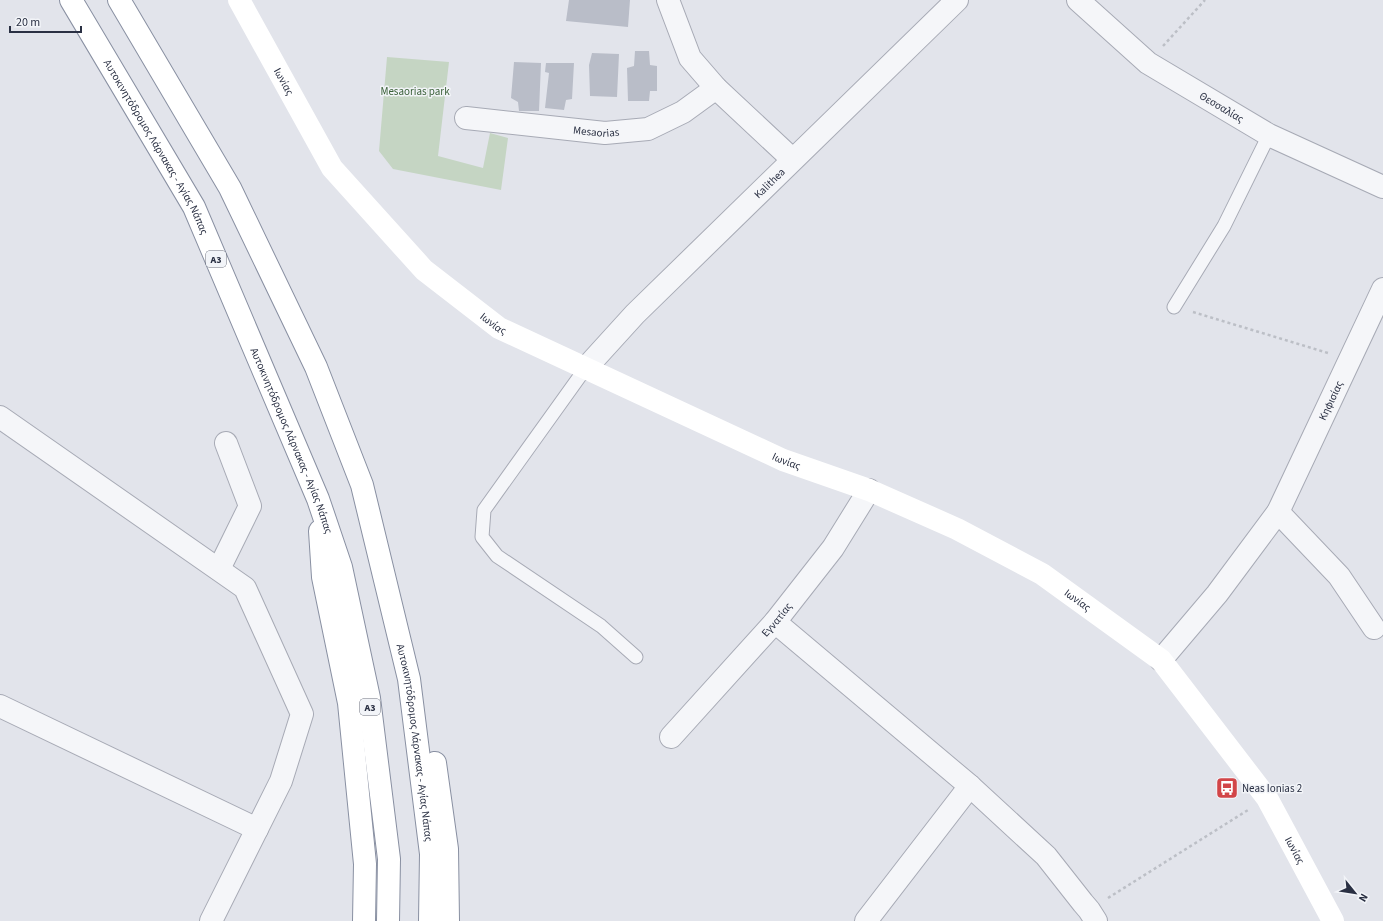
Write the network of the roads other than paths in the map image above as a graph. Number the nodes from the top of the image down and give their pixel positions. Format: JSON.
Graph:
{"nodes":[{"id":1,"x":71,"y":0,"type":"edge"},
{"id":2,"x":119,"y":0,"type":"edge"},
{"id":3,"x":239,"y":0,"type":"edge"},
{"id":4,"x":668,"y":0,"type":"edge"},
{"id":5,"x":957,"y":0,"type":"edge"},
{"id":6,"x":1078,"y":0,"type":"edge"},
{"id":7,"x":716,"y":88,"type":"junction"},
{"id":8,"x":466,"y":118,"type":"dead end"},
{"id":9,"x":1269,"y":135,"type":"junction"},
{"id":10,"x":792,"y":159,"type":"junction"},
{"id":11,"x":1383,"y":186,"type":"edge"},
{"id":12,"x":1383,"y":289,"type":"edge"},
{"id":13,"x":1174,"y":306,"type":"road end"},
{"id":14,"x":585,"y":369,"type":"junction"},
{"id":15,"x":0,"y":417,"type":"edge"},
{"id":16,"x":226,"y":442,"type":"dead end"},
{"id":17,"x":362,"y":485,"type":"junction"},
{"id":18,"x":869,"y":490,"type":"junction"},
{"id":19,"x":318,"y":499,"type":"junction"},
{"id":20,"x":1278,"y":512,"type":"junction"},
{"id":21,"x":219,"y":569,"type":"junction"},
{"id":22,"x":775,"y":622,"type":"junction"},
{"id":23,"x":1374,"y":628,"type":"dead end"},
{"id":24,"x":636,"y":656,"type":"dead end"},
{"id":25,"x":1161,"y":660,"type":"junction"},
{"id":26,"x":0,"y":706,"type":"edge"},
{"id":27,"x":671,"y":737,"type":"dead end"},
{"id":28,"x":970,"y":786,"type":"junction"},
{"id":29,"x":257,"y":829,"type":"junction"},
{"id":30,"x":1092,"y":915,"type":"edge"},
{"id":31,"x":210,"y":921,"type":"edge"},
{"id":32,"x":364,"y":921,"type":"edge"},
{"id":33,"x":388,"y":921,"type":"edge"},
{"id":34,"x":430,"y":921,"type":"edge"},
{"id":35,"x":448,"y":921,"type":"edge"},
{"id":36,"x":866,"y":921,"type":"edge"},
{"id":37,"x":1333,"y":921,"type":"edge"}],
"edges":[{"from":1,"to":19,"type":"main road","name":"Αυτοκινητόδρομος Λάρνακας - Αγίας Νάπας","number":"A3"},
{"from":2,"to":17,"type":"main road","name":"Αυτοκινητόδρομος Λάρνακας - Αγίας Νάπας"},
{"from":3,"to":14,"type":"main road","name":"Ιωνίας"},
{"from":4,"to":7,"type":"street"},
{"from":5,"to":10,"type":"street","name":"Kalithea"},
{"from":6,"to":9,"type":"street","name":"Θεσσαλίας"},
{"from":7,"to":8,"type":"street","name":"Mesaorias"},
{"from":7,"to":10,"type":"street"},
{"from":9,"to":11,"type":"street","name":"Θεσσαλίας"},
{"from":9,"to":13,"type":"lane"},
{"from":10,"to":14,"type":"street","name":"Kalithea"},
{"from":12,"to":20,"type":"street","name":"Κηφισίας"},
{"from":14,"to":18,"type":"main road","name":"Ιωνίας"},
{"from":14,"to":24,"type":"lane"},
{"from":15,"to":21,"type":"street"},
{"from":16,"to":21,"type":"street"},
{"from":17,"to":34,"type":"main road","name":"Αυτοκινητόδρομος Λάρνακας - Αγίας Νάπας"},
{"from":17,"to":35,"type":"main road"},
{"from":18,"to":22,"type":"street","name":"Εγνατίας"},
{"from":18,"to":25,"type":"main road","name":"Ιωνίας"},
{"from":19,"to":32,"type":"main road"},
{"from":19,"to":33,"type":"main road","name":"Αυτοκινητόδρομος Λάρνακας - Αγίας Νάπας","number":"A3"},
{"from":20,"to":23,"type":"street"},
{"from":20,"to":25,"type":"street","name":"Κηφισίας"},
{"from":21,"to":29,"type":"street"},
{"from":22,"to":27,"type":"street","name":"Εγνατίας"},
{"from":22,"to":28,"type":"street"},
{"from":25,"to":37,"type":"main road","name":"Ιωνίας"},
{"from":26,"to":29,"type":"street"},
{"from":28,"to":30,"type":"street"},
{"from":28,"to":36,"type":"street"},
{"from":29,"to":31,"type":"street"}]}
